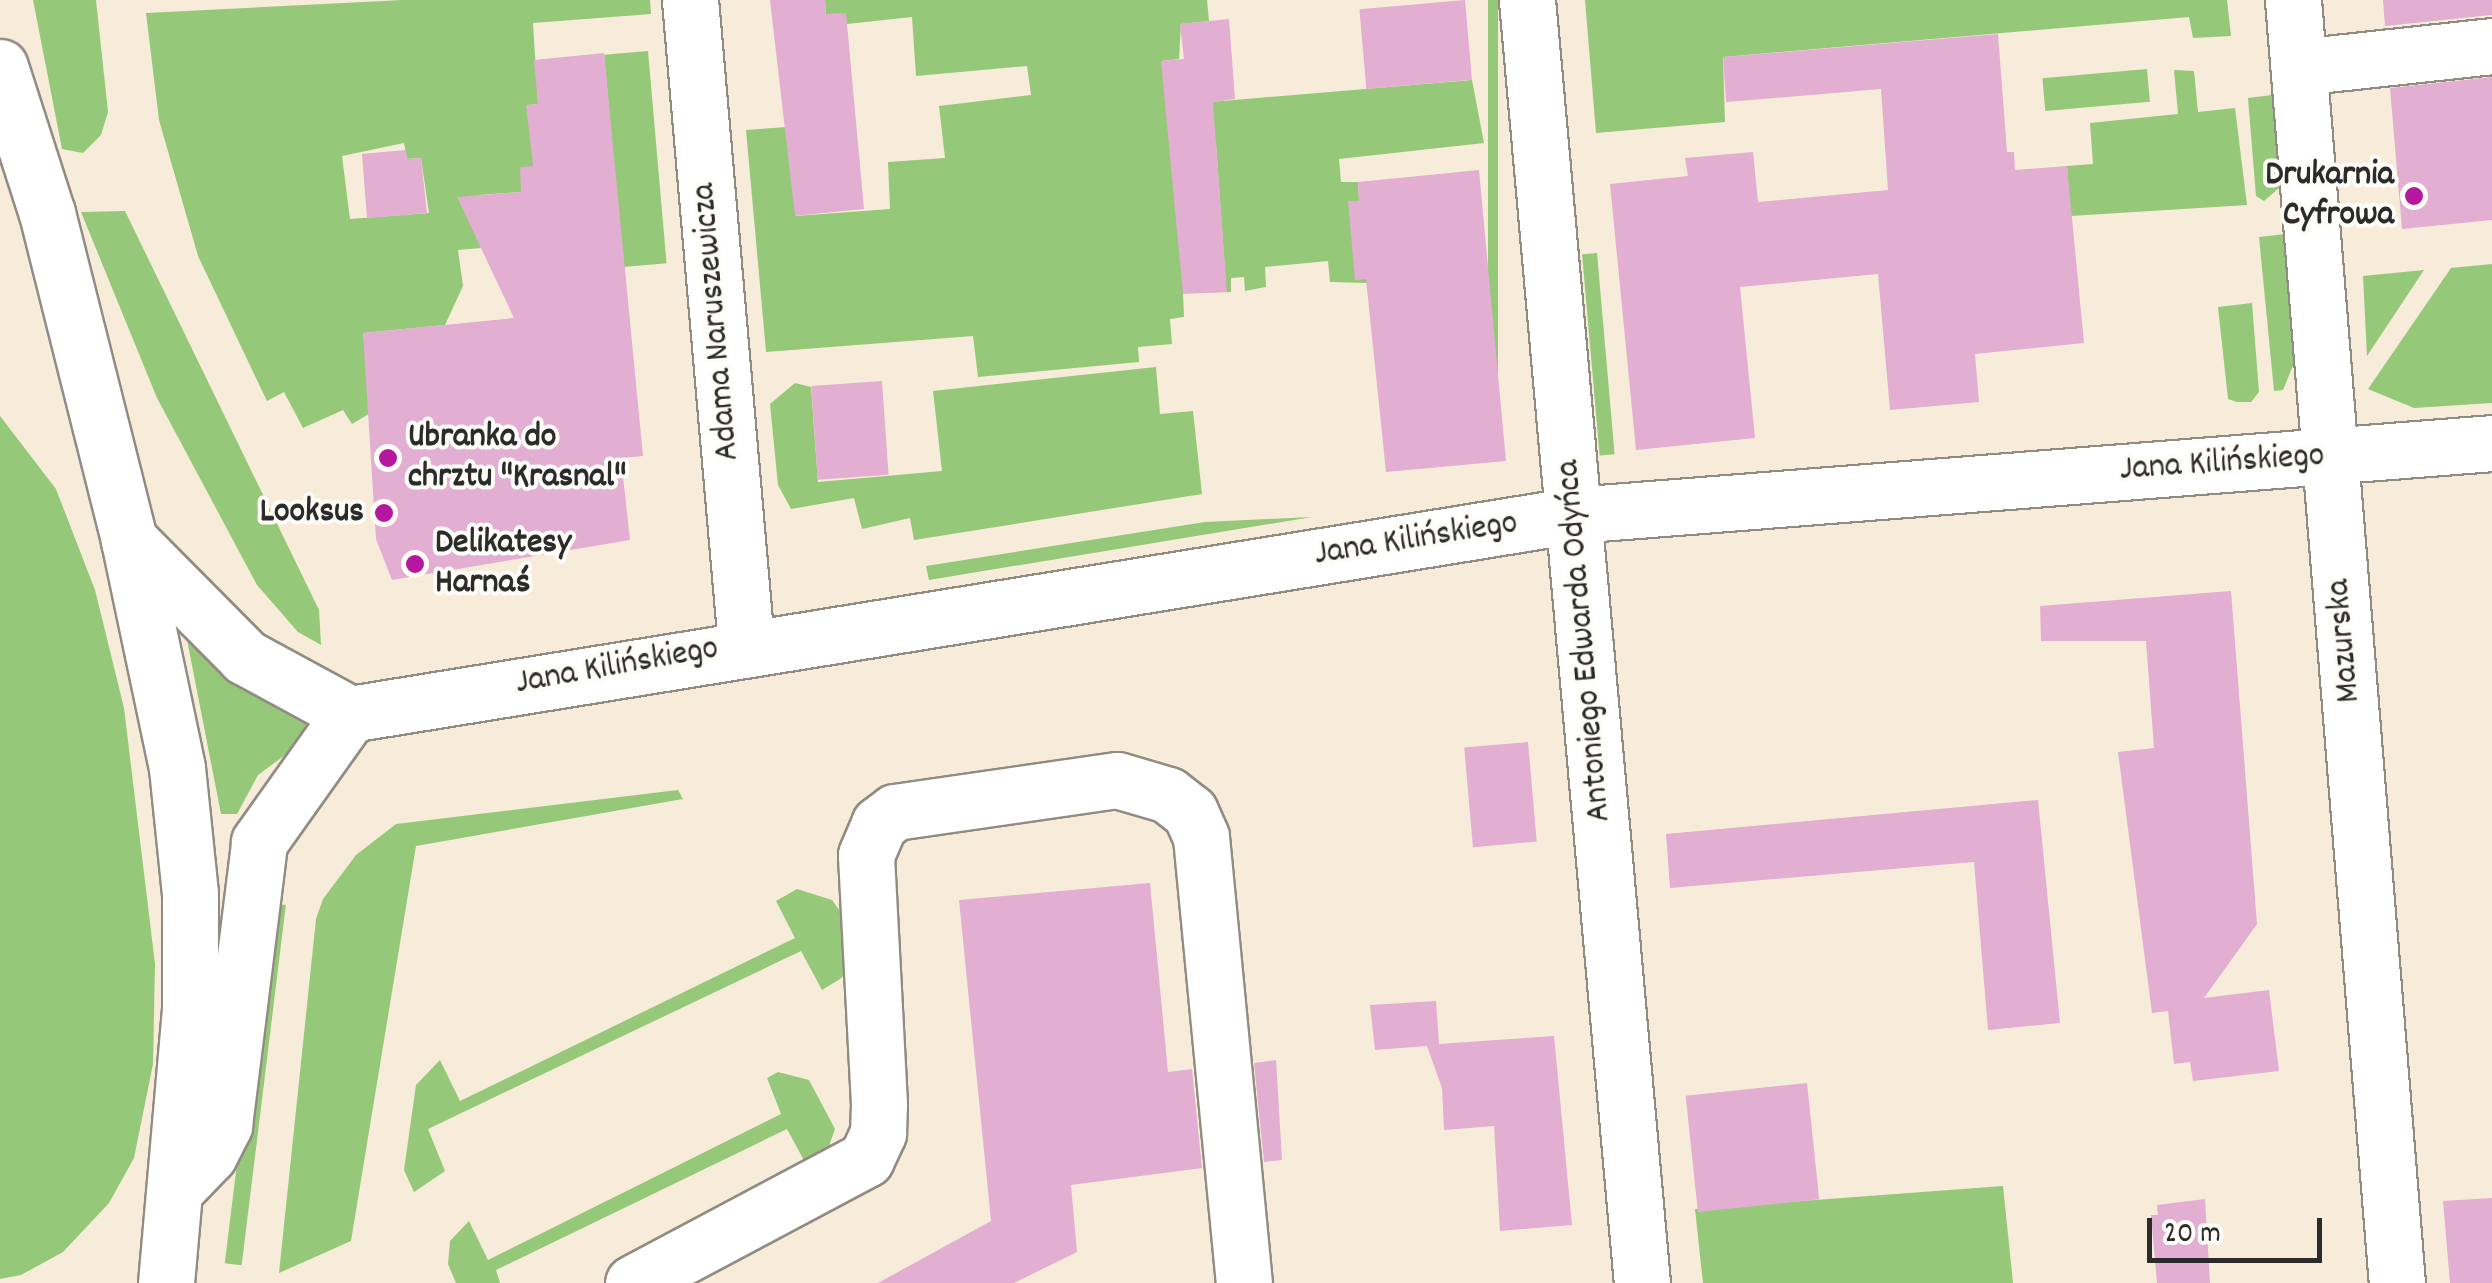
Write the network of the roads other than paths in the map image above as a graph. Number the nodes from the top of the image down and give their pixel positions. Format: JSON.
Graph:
{"nodes":[{"id":1,"x":690,"y":0,"type":"edge"},
{"id":2,"x":1527,"y":0,"type":"edge"},
{"id":3,"x":2294,"y":0,"type":"edge"},
{"id":4,"x":2492,"y":46,"type":"edge"},
{"id":5,"x":2299,"y":67,"type":"junction"},
{"id":6,"x":0,"y":68,"type":"edge"},
{"id":7,"x":2492,"y":444,"type":"edge"},
{"id":8,"x":2332,"y":456,"type":"junction"},
{"id":9,"x":1574,"y":515,"type":"junction"},
{"id":10,"x":129,"y":540,"type":"junction"},
{"id":11,"x":746,"y":644,"type":"junction"},
{"id":12,"x":350,"y":714,"type":"junction"},
{"id":13,"x":174,"y":1201,"type":"junction"},
{"id":14,"x":166,"y":1283,"type":"edge"},
{"id":15,"x":634,"y":1283,"type":"edge"},
{"id":16,"x":1244,"y":1283,"type":"edge"},
{"id":17,"x":1642,"y":1283,"type":"edge"},
{"id":18,"x":2397,"y":1283,"type":"edge"}],
"edges":[{"from":1,"to":11,"type":"street","name":"Adama Naruszewicza"},
{"from":2,"to":9,"type":"street","name":"Antoniego Edwarda Odyńca"},
{"from":3,"to":5,"type":"street","name":"Mazurska"},
{"from":4,"to":5,"type":"street"},
{"from":5,"to":8,"type":"street","name":"Mazurska"},
{"from":6,"to":10,"type":"street"},
{"from":7,"to":8,"type":"street","name":"Jana Kilińskiego"},
{"from":8,"to":9,"type":"street","name":"Jana Kilińskiego"},
{"from":8,"to":18,"type":"street","name":"Mazurska"},
{"from":9,"to":11,"type":"street","name":"Jana Kilińskiego"},
{"from":9,"to":17,"type":"street","name":"Antoniego Edwarda Odyńca"},
{"from":10,"to":12,"type":"street"},
{"from":10,"to":13,"type":"street"},
{"from":11,"to":12,"type":"street","name":"Jana Kilińskiego"},
{"from":12,"to":13,"type":"street"},
{"from":13,"to":14,"type":"street"},
{"from":15,"to":16,"type":"street"}]}
